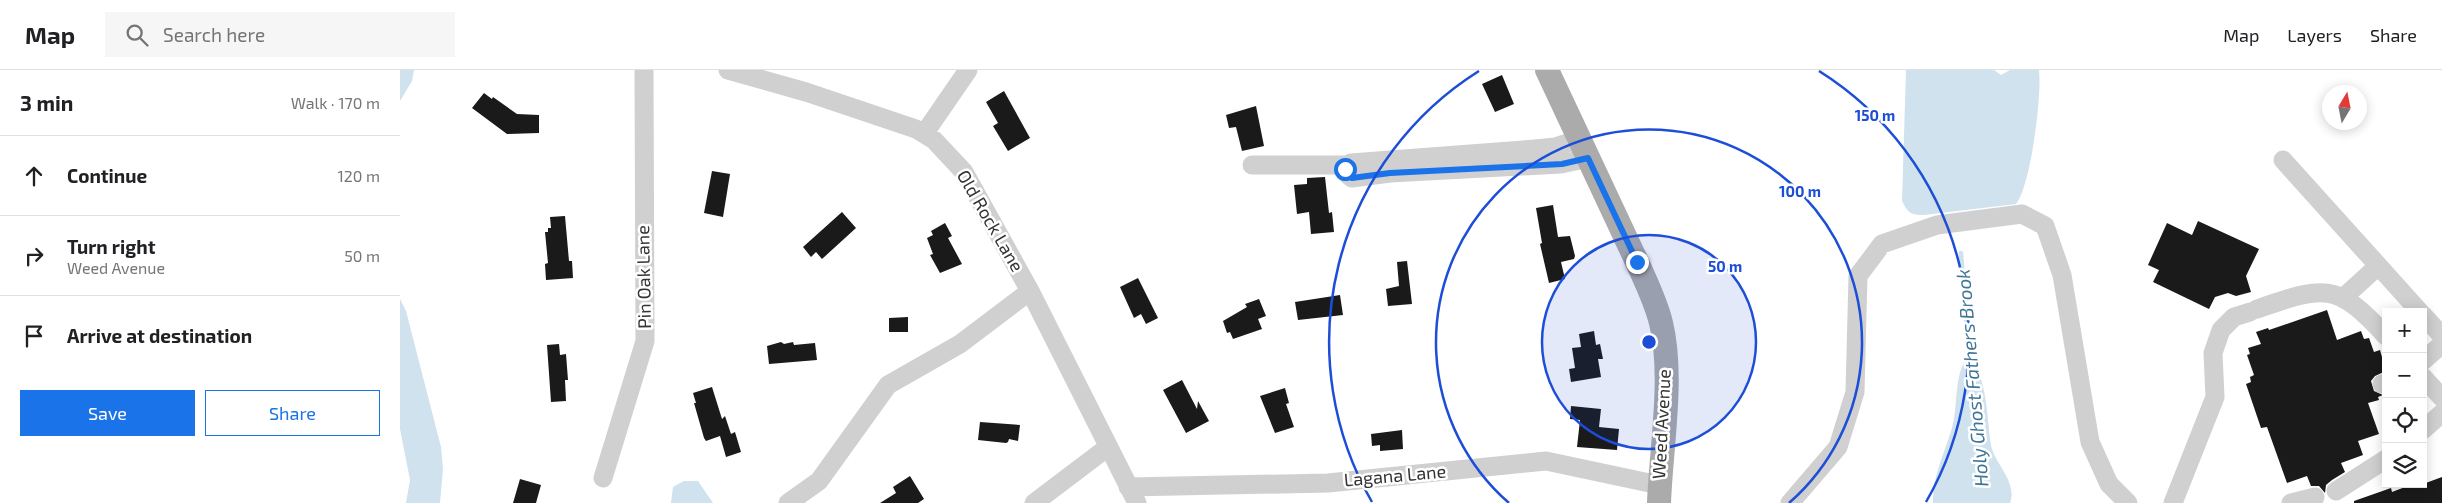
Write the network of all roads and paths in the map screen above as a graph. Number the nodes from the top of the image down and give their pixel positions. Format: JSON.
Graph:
{"nodes":[{"id":1,"x":644,"y":70,"type":"edge"},
{"id":2,"x":728,"y":70,"type":"edge"},
{"id":3,"x":968,"y":70,"type":"edge"},
{"id":4,"x":1547,"y":70,"type":"edge"},
{"id":5,"x":924,"y":134,"type":"junction"},
{"id":6,"x":1584,"y":149,"type":"junction"},
{"id":7,"x":2283,"y":160,"type":"dead end"},
{"id":8,"x":1252,"y":165,"type":"dead end"},
{"id":9,"x":2378,"y":266,"type":"junction"},
{"id":10,"x":1030,"y":291,"type":"junction"},
{"id":11,"x":2344,"y":297,"type":"junction"},
{"id":12,"x":2416,"y":308,"type":"edge"},
{"id":13,"x":2427,"y":319,"type":"edge"},
{"id":14,"x":2382,"y":332,"type":"edge"},
{"id":15,"x":2442,"y":336,"type":"edge"},
{"id":16,"x":2442,"y":344,"type":"edge"},
{"id":17,"x":2427,"y":357,"type":"edge"},
{"id":18,"x":2427,"y":381,"type":"edge"},
{"id":19,"x":2442,"y":398,"type":"edge"},
{"id":20,"x":2442,"y":413,"type":"edge"},
{"id":21,"x":2427,"y":426,"type":"edge"},
{"id":22,"x":1108,"y":447,"type":"junction"},
{"id":23,"x":2382,"y":462,"type":"edge"},
{"id":24,"x":602,"y":478,"type":"dead end"},
{"id":25,"x":2336,"y":491,"type":"dead end"},
{"id":26,"x":1659,"y":494,"type":"edge"},
{"id":27,"x":1132,"y":495,"type":"edge"},
{"id":28,"x":2315,"y":498,"type":"dead end"},
{"id":29,"x":788,"y":503,"type":"edge"},
{"id":30,"x":1034,"y":503,"type":"edge"},
{"id":31,"x":1790,"y":503,"type":"edge"},
{"id":32,"x":2128,"y":503,"type":"edge"},
{"id":33,"x":2173,"y":503,"type":"edge"},
{"id":34,"x":2290,"y":503,"type":"edge"}],
"edges":[{"from":1,"to":24,"type":"street","name":"Pin Oak Lane"},
{"from":2,"to":5,"type":"street","name":"Old Rock Lane"},
{"from":3,"to":5,"type":"street"},
{"from":4,"to":6,"type":"main road","name":"Weed Avenue"},
{"from":5,"to":10,"type":"street","name":"Old Rock Lane"},
{"from":6,"to":8,"type":"street"},
{"from":6,"to":26,"type":"main road","name":"Weed Avenue"},
{"from":7,"to":9,"type":"street"},
{"from":9,"to":11,"type":"street"},
{"from":9,"to":12,"type":"street"},
{"from":10,"to":22,"type":"street","name":"Old Rock Lane"},
{"from":10,"to":29,"type":"street"},
{"from":11,"to":14,"type":"street"},
{"from":11,"to":33,"type":"street"},
{"from":13,"to":15,"type":"street"},
{"from":16,"to":17,"type":"street"},
{"from":18,"to":19,"type":"street"},
{"from":20,"to":21,"type":"street"},
{"from":22,"to":27,"type":"street","name":"Old Rock Lane"},
{"from":22,"to":30,"type":"street"},
{"from":23,"to":25,"type":"street"},
{"from":26,"to":27,"type":"street","name":"Lagana Lane"},
{"from":28,"to":34,"type":"street"},
{"from":31,"to":32,"type":"street"}]}
